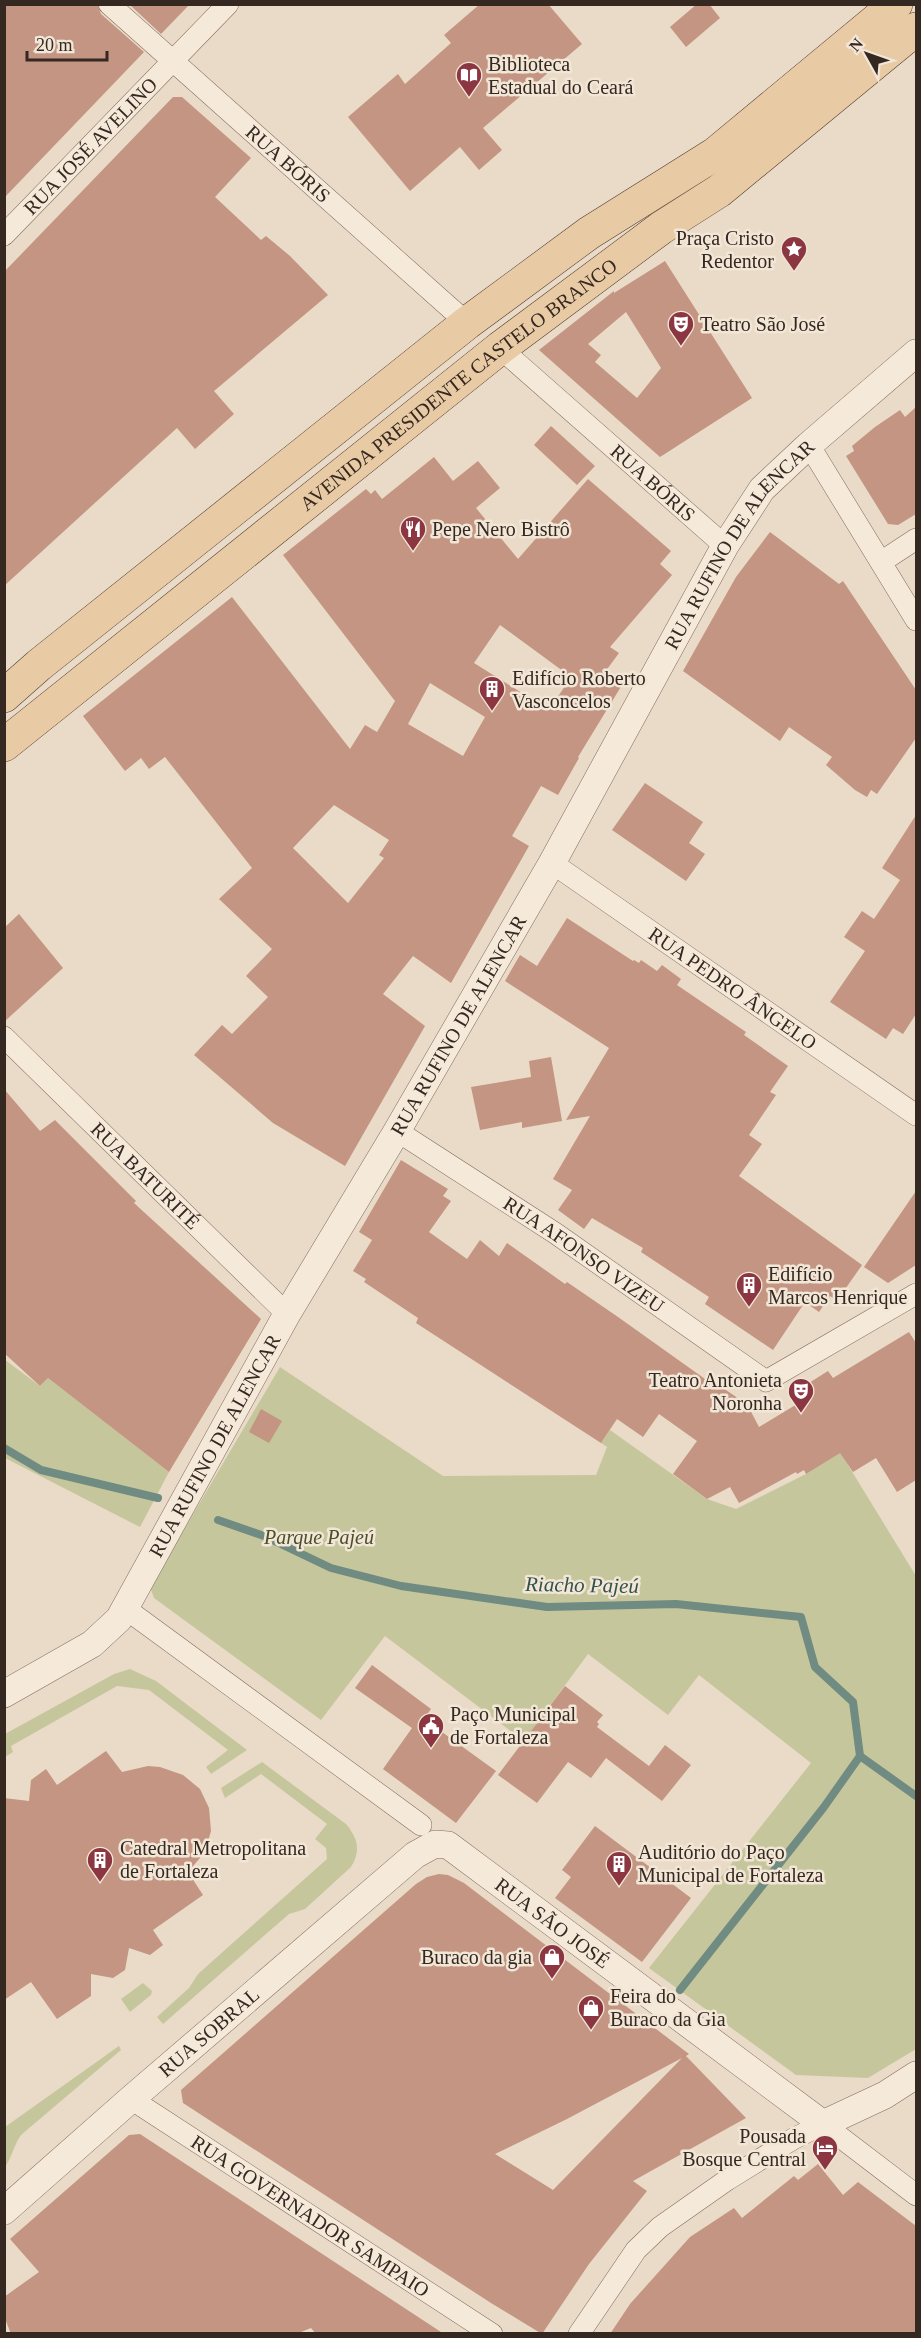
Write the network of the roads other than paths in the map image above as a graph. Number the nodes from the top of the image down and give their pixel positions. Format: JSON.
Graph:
{"nodes":[{"id":1,"x":109,"y":4,"type":"edge"},
{"id":2,"x":228,"y":4,"type":"edge"},
{"id":3,"x":896,"y":4,"type":"edge"},
{"id":4,"x":916,"y":29,"type":"edge"},
{"id":5,"x":174,"y":61,"type":"junction"},
{"id":6,"x":4,"y":235,"type":"edge"},
{"id":7,"x":467,"y":322,"type":"junction"},
{"id":8,"x":500,"y":348,"type":"junction"},
{"id":9,"x":916,"y":353,"type":"edge"},
{"id":10,"x":809,"y":445,"type":"junction"},
{"id":11,"x":916,"y":539,"type":"edge"},
{"id":12,"x":725,"y":546,"type":"junction"},
{"id":13,"x":881,"y":562,"type":"junction"},
{"id":14,"x":916,"y":620,"type":"edge"},
{"id":15,"x":4,"y":696,"type":"edge"},
{"id":16,"x":4,"y":745,"type":"edge"},
{"id":17,"x":552,"y":863,"type":"junction"},
{"id":18,"x":4,"y":1037,"type":"edge"},
{"id":19,"x":916,"y":1115,"type":"edge"},
{"id":20,"x":397,"y":1131,"type":"junction"},
{"id":21,"x":916,"y":1293,"type":"edge"},
{"id":22,"x":286,"y":1314,"type":"junction"},
{"id":23,"x":126,"y":1609,"type":"junction"},
{"id":24,"x":4,"y":1694,"type":"edge"},
{"id":25,"x":421,"y":1825,"type":"dead end"},
{"id":26,"x":415,"y":1855,"type":"joint"},
{"id":27,"x":916,"y":2075,"type":"edge"},
{"id":28,"x":130,"y":2099,"type":"junction"},
{"id":29,"x":823,"y":2124,"type":"junction"},
{"id":30,"x":916,"y":2195,"type":"edge"},
{"id":31,"x":4,"y":2211,"type":"edge"},
{"id":32,"x":492,"y":2334,"type":"edge"},
{"id":33,"x":579,"y":2334,"type":"edge"}],
"edges":[{"from":1,"to":5,"type":"street","name":"RUA BÓRIS"},
{"from":2,"to":5,"type":"street","name":"RUA JOSÉ AVELINO"},
{"from":3,"to":7,"type":"main road","name":"AVENIDA PRESIDENTE CASTELO BRANCO"},
{"from":4,"to":8,"type":"main road","name":"AVENIDA PRESIDENTE CASTELO BRANCO"},
{"from":5,"to":6,"type":"street","name":"RUA JOSÉ AVELINO"},
{"from":5,"to":7,"type":"street","name":"RUA BÓRIS"},
{"from":7,"to":15,"type":"main road","name":"AVENIDA PRESIDENTE CASTELO BRANCO"},
{"from":8,"to":12,"type":"street","name":"RUA BÓRIS"},
{"from":8,"to":16,"type":"main road","name":"AVENIDA PRESIDENTE CASTELO BRANCO"},
{"from":9,"to":10,"type":"street","name":"RUA RUFINO DE ALENCAR"},
{"from":10,"to":12,"type":"street","name":"RUA RUFINO DE ALENCAR"},
{"from":10,"to":13,"type":"street"},
{"from":11,"to":13,"type":"street"},
{"from":12,"to":17,"type":"street","name":"RUA RUFINO DE ALENCAR"},
{"from":13,"to":14,"type":"street"},
{"from":17,"to":19,"type":"street","name":"RUA PEDRO ÂNGELO"},
{"from":17,"to":20,"type":"street","name":"RUA RUFINO DE ALENCAR"},
{"from":18,"to":22,"type":"street","name":"RUA BATURITÉ"},
{"from":20,"to":21,"type":"street","name":"RUA AFONSO VIZEU"},
{"from":20,"to":22,"type":"street","name":"RUA RUFINO DE ALENCAR"},
{"from":22,"to":23,"type":"street","name":"RUA RUFINO DE ALENCAR"},
{"from":23,"to":24,"type":"street","name":"RUA RUFINO DE ALENCAR"},
{"from":23,"to":25,"type":"street"},
{"from":26,"to":28,"type":"street","name":"RUA SOBRAL"},
{"from":26,"to":29,"type":"street","name":"RUA SÃO JOSÉ"},
{"from":27,"to":29,"type":"street"},
{"from":28,"to":31,"type":"street","name":"RUA SOBRAL"},
{"from":28,"to":32,"type":"street","name":"RUA GOVERNADOR SAMPAIO"},
{"from":29,"to":30,"type":"street","name":"RUA SÃO JOSÉ"},
{"from":29,"to":33,"type":"street"}]}
